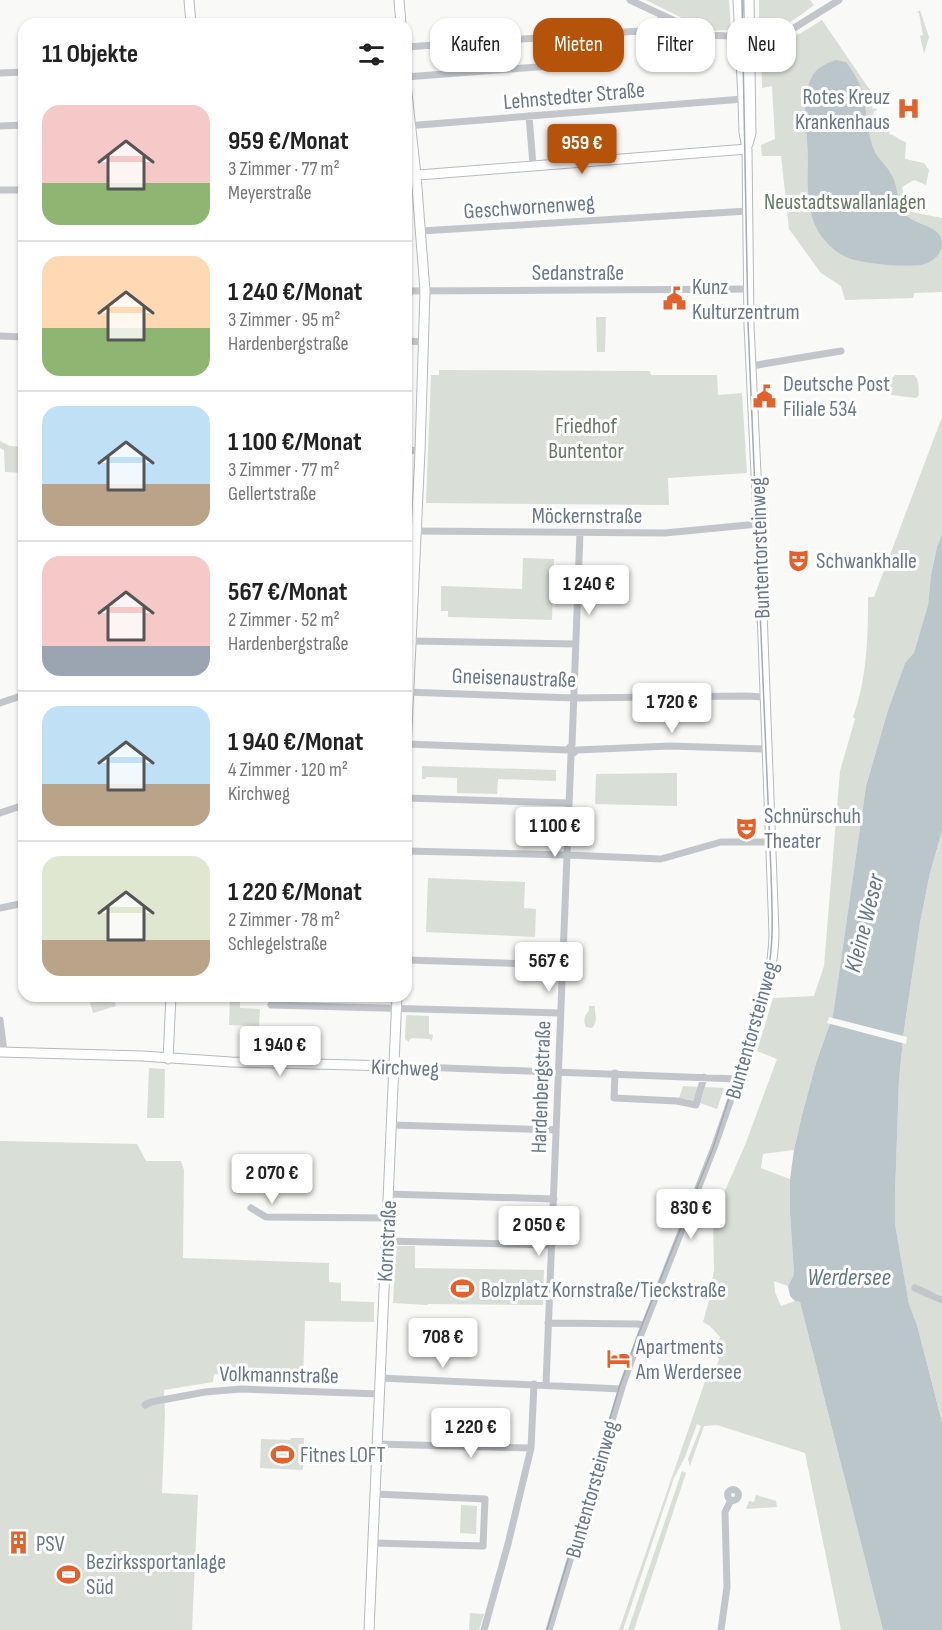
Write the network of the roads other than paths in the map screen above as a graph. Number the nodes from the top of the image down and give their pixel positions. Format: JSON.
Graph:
{"nodes":[{"id":1,"x":189,"y":0,"type":"edge"},
{"id":2,"x":399,"y":0,"type":"edge"},
{"id":3,"x":630,"y":0,"type":"edge"},
{"id":4,"x":738,"y":0,"type":"edge"},
{"id":5,"x":749,"y":0,"type":"edge"},
{"id":6,"x":839,"y":0,"type":"edge"},
{"id":7,"x":662,"y":15,"type":"junction"},
{"id":8,"x":190,"y":18,"type":"edge"},
{"id":9,"x":400,"y":18,"type":"edge"},
{"id":10,"x":661,"y":18,"type":"edge"},
{"id":11,"x":668,"y":18,"type":"edge"},
{"id":12,"x":741,"y":18,"type":"edge"},
{"id":13,"x":747,"y":18,"type":"edge"},
{"id":14,"x":796,"y":27,"type":"edge"},
{"id":15,"x":636,"y":31,"type":"edge"},
{"id":16,"x":412,"y":47,"type":"edge"},
{"id":17,"x":533,"y":67,"type":"edge"},
{"id":18,"x":18,"y":72,"type":"edge"},
{"id":19,"x":744,"y":72,"type":"edge"},
{"id":20,"x":747,"y":72,"type":"edge"},
{"id":21,"x":0,"y":73,"type":"edge"},
{"id":22,"x":412,"y":77,"type":"edge"},
{"id":23,"x":744,"y":99,"type":"junction"},
{"id":24,"x":529,"y":116,"type":"junction"},
{"id":25,"x":18,"y":125,"type":"edge"},
{"id":26,"x":0,"y":126,"type":"edge"},
{"id":27,"x":412,"y":126,"type":"edge"},
{"id":28,"x":747,"y":149,"type":"junction"},
{"id":29,"x":533,"y":165,"type":"junction"},
{"id":30,"x":412,"y":176,"type":"edge"},
{"id":31,"x":412,"y":182,"type":"edge"},
{"id":32,"x":0,"y":190,"type":"edge"},
{"id":33,"x":18,"y":190,"type":"edge"},
{"id":34,"x":748,"y":211,"type":"junction"},
{"id":35,"x":420,"y":231,"type":"junction"},
{"id":36,"x":749,"y":289,"type":"junction"},
{"id":37,"x":412,"y":291,"type":"edge"},
{"id":38,"x":425,"y":291,"type":"junction"},
{"id":39,"x":0,"y":336,"type":"edge"},
{"id":40,"x":18,"y":336,"type":"edge"},
{"id":41,"x":412,"y":341,"type":"edge"},
{"id":42,"x":423,"y":342,"type":"junction"},
{"id":43,"x":841,"y":351,"type":"dead end"},
{"id":44,"x":751,"y":366,"type":"junction"},
{"id":45,"x":412,"y":450,"type":"edge"},
{"id":46,"x":420,"y":451,"type":"junction"},
{"id":47,"x":412,"y":502,"type":"edge"},
{"id":48,"x":417,"y":502,"type":"junction"},
{"id":49,"x":758,"y":524,"type":"junction"},
{"id":50,"x":416,"y":531,"type":"junction"},
{"id":51,"x":580,"y":533,"type":"junction"},
{"id":52,"x":412,"y":566,"type":"edge"},
{"id":53,"x":412,"y":641,"type":"edge"},
{"id":54,"x":575,"y":644,"type":"junction"},
{"id":55,"x":412,"y":692,"type":"edge"},
{"id":56,"x":18,"y":697,"type":"edge"},
{"id":57,"x":574,"y":698,"type":"junction"},
{"id":58,"x":765,"y":698,"type":"junction"},
{"id":59,"x":0,"y":703,"type":"edge"},
{"id":60,"x":412,"y":744,"type":"edge"},
{"id":61,"x":768,"y":749,"type":"junction"},
{"id":62,"x":569,"y":752,"type":"junction"},
{"id":63,"x":412,"y":798,"type":"edge"},
{"id":64,"x":569,"y":803,"type":"junction"},
{"id":65,"x":18,"y":807,"type":"edge"},
{"id":66,"x":0,"y":813,"type":"edge"},
{"id":67,"x":771,"y":842,"type":"junction"},
{"id":68,"x":412,"y":851,"type":"edge"},
{"id":69,"x":567,"y":855,"type":"junction"},
{"id":70,"x":18,"y":904,"type":"edge"},
{"id":71,"x":0,"y":908,"type":"edge"},
{"id":72,"x":412,"y":960,"type":"edge"},
{"id":73,"x":564,"y":965,"type":"junction"},
{"id":74,"x":171,"y":1002,"type":"edge"},
{"id":75,"x":397,"y":1002,"type":"edge"},
{"id":76,"x":271,"y":1005,"type":"dead end"},
{"id":77,"x":397,"y":1008,"type":"junction"},
{"id":78,"x":560,"y":1013,"type":"junction"},
{"id":79,"x":0,"y":1020,"type":"edge"},
{"id":80,"x":2,"y":1052,"type":"edge"},
{"id":81,"x":168,"y":1059,"type":"junction"},
{"id":82,"x":394,"y":1066,"type":"junction"},
{"id":83,"x":559,"y":1072,"type":"junction"},
{"id":84,"x":615,"y":1073,"type":"junction"},
{"id":85,"x":704,"y":1077,"type":"junction"},
{"id":86,"x":738,"y":1078,"type":"junction"},
{"id":87,"x":391,"y":1125,"type":"junction"},
{"id":88,"x":556,"y":1130,"type":"junction"},
{"id":89,"x":388,"y":1194,"type":"junction"},
{"id":90,"x":554,"y":1199,"type":"junction"},
{"id":91,"x":251,"y":1208,"type":"dead end"},
{"id":92,"x":387,"y":1218,"type":"junction"},
{"id":93,"x":386,"y":1241,"type":"junction"},
{"id":94,"x":552,"y":1245,"type":"junction"},
{"id":95,"x":915,"y":1288,"type":"dead end"},
{"id":96,"x":942,"y":1300,"type":"edge"},
{"id":97,"x":548,"y":1323,"type":"junction"},
{"id":98,"x":644,"y":1325,"type":"junction"},
{"id":99,"x":380,"y":1378,"type":"junction"},
{"id":100,"x":534,"y":1384,"type":"junction"},
{"id":101,"x":546,"y":1385,"type":"junction"},
{"id":102,"x":621,"y":1389,"type":"junction"},
{"id":103,"x":380,"y":1394,"type":"junction"},
{"id":104,"x":145,"y":1405,"type":"dead end"},
{"id":105,"x":377,"y":1444,"type":"junction"},
{"id":106,"x":531,"y":1448,"type":"junction"},
{"id":107,"x":375,"y":1494,"type":"junction"},
{"id":108,"x":731,"y":1500,"type":"dead end"},
{"id":109,"x":373,"y":1543,"type":"junction"},
{"id":110,"x":369,"y":1630,"type":"edge"},
{"id":111,"x":484,"y":1630,"type":"edge"},
{"id":112,"x":549,"y":1630,"type":"edge"},
{"id":113,"x":721,"y":1630,"type":"edge"}],
"edges":[{"from":1,"to":8,"type":"street"},
{"from":2,"to":9,"type":"street"},
{"from":3,"to":7,"type":"street"},
{"from":4,"to":12,"type":"street","name":"Buntentorsteinweg"},
{"from":5,"to":13,"type":"street","name":"Buntentorsteinweg"},
{"from":6,"to":14,"type":"street"},
{"from":7,"to":10,"type":"street"},
{"from":7,"to":11,"type":"street"},
{"from":15,"to":16,"type":"street"},
{"from":17,"to":22,"type":"street"},
{"from":18,"to":21,"type":"street"},
{"from":19,"to":23,"type":"street","name":"Buntentorsteinweg"},
{"from":20,"to":28,"type":"street","name":"Buntentorsteinweg"},
{"from":23,"to":24,"type":"street","name":"Lehnstedter Straße"},
{"from":23,"to":28,"type":"street","name":"Buntentorsteinweg"},
{"from":24,"to":27,"type":"street","name":"Lehnstedter Straße"},
{"from":24,"to":29,"type":"street"},
{"from":25,"to":26,"type":"street"},
{"from":28,"to":29,"type":"street"},
{"from":28,"to":34,"type":"street","name":"Buntentorsteinweg"},
{"from":29,"to":30,"type":"street"},
{"from":31,"to":35,"type":"street"},
{"from":32,"to":33,"type":"street"},
{"from":34,"to":35,"type":"street","name":"Geschwornenweg"},
{"from":34,"to":36,"type":"street","name":"Buntentorsteinweg"},
{"from":35,"to":38,"type":"street"},
{"from":36,"to":38,"type":"street","name":"Sedanstraße"},
{"from":36,"to":44,"type":"street","name":"Buntentorsteinweg"},
{"from":37,"to":38,"type":"street","name":"Sedanstraße"},
{"from":38,"to":42,"type":"street"},
{"from":39,"to":40,"type":"street"},
{"from":41,"to":42,"type":"street"},
{"from":42,"to":46,"type":"street"},
{"from":43,"to":44,"type":"street"},
{"from":44,"to":49,"type":"street","name":"Buntentorsteinweg"},
{"from":45,"to":46,"type":"street"},
{"from":46,"to":48,"type":"street"},
{"from":47,"to":48,"type":"street"},
{"from":48,"to":50,"type":"street"},
{"from":49,"to":51,"type":"street","name":"Möckernstraße"},
{"from":49,"to":58,"type":"street","name":"Buntentorsteinweg"},
{"from":50,"to":51,"type":"street","name":"Möckernstraße"},
{"from":50,"to":52,"type":"street"},
{"from":51,"to":54,"type":"street","name":"Hardenbergstraße"},
{"from":53,"to":54,"type":"street"},
{"from":54,"to":57,"type":"street","name":"Hardenbergstraße"},
{"from":55,"to":57,"type":"street","name":"Gneisenaustraße"},
{"from":56,"to":59,"type":"street"},
{"from":57,"to":58,"type":"street","name":"Gneisenaustraße"},
{"from":57,"to":62,"type":"street","name":"Hardenbergstraße"},
{"from":58,"to":61,"type":"street","name":"Buntentorsteinweg"},
{"from":60,"to":62,"type":"street"},
{"from":61,"to":62,"type":"street"},
{"from":61,"to":67,"type":"street","name":"Buntentorsteinweg"},
{"from":62,"to":64,"type":"street","name":"Hardenbergstraße"},
{"from":63,"to":64,"type":"street"},
{"from":64,"to":69,"type":"street","name":"Hardenbergstraße"},
{"from":65,"to":66,"type":"street"},
{"from":67,"to":69,"type":"street"},
{"from":67,"to":86,"type":"street","name":"Buntentorsteinweg"},
{"from":68,"to":69,"type":"street"},
{"from":69,"to":73,"type":"street","name":"Hardenbergstraße"},
{"from":70,"to":71,"type":"street"},
{"from":72,"to":73,"type":"street"},
{"from":73,"to":78,"type":"street","name":"Hardenbergstraße"},
{"from":74,"to":81,"type":"street"},
{"from":75,"to":77,"type":"street","name":"Kornstraße"},
{"from":76,"to":77,"type":"street"},
{"from":77,"to":78,"type":"street"},
{"from":77,"to":82,"type":"street","name":"Kornstraße"},
{"from":78,"to":83,"type":"street","name":"Hardenbergstraße"},
{"from":79,"to":80,"type":"street"},
{"from":80,"to":81,"type":"street","name":"Kirchweg"},
{"from":81,"to":82,"type":"street","name":"Kirchweg"},
{"from":82,"to":83,"type":"street","name":"Kirchweg"},
{"from":82,"to":87,"type":"street","name":"Kornstraße"},
{"from":83,"to":84,"type":"street","name":"Kirchweg"},
{"from":83,"to":88,"type":"street","name":"Hardenbergstraße"},
{"from":84,"to":85,"type":"street","name":"Kirchweg"},
{"from":84,"to":85,"type":"street"},
{"from":85,"to":86,"type":"street","name":"Kirchweg"},
{"from":86,"to":98,"type":"street","name":"Buntentorsteinweg"},
{"from":87,"to":88,"type":"street"},
{"from":87,"to":89,"type":"street","name":"Kornstraße"},
{"from":88,"to":90,"type":"street","name":"Hardenbergstraße"},
{"from":89,"to":90,"type":"street"},
{"from":89,"to":92,"type":"street","name":"Kornstraße"},
{"from":90,"to":94,"type":"street","name":"Hardenbergstraße"},
{"from":91,"to":92,"type":"street"},
{"from":92,"to":93,"type":"street","name":"Kornstraße"},
{"from":93,"to":94,"type":"street"},
{"from":93,"to":99,"type":"street","name":"Kornstraße"},
{"from":94,"to":97,"type":"street","name":"Hardenbergstraße"},
{"from":95,"to":96,"type":"street"},
{"from":97,"to":98,"type":"street"},
{"from":97,"to":101,"type":"street","name":"Hardenbergstraße"},
{"from":98,"to":102,"type":"street","name":"Buntentorsteinweg"},
{"from":99,"to":100,"type":"street"},
{"from":99,"to":103,"type":"street","name":"Kornstraße"},
{"from":100,"to":101,"type":"street"},
{"from":100,"to":106,"type":"street"},
{"from":101,"to":102,"type":"street"},
{"from":102,"to":112,"type":"street","name":"Buntentorsteinweg"},
{"from":103,"to":104,"type":"street","name":"Volkmannstraße"},
{"from":103,"to":105,"type":"street","name":"Kornstraße"},
{"from":105,"to":106,"type":"street"},
{"from":105,"to":107,"type":"street","name":"Kornstraße"},
{"from":106,"to":111,"type":"street"},
{"from":107,"to":109,"type":"street","name":"Kornstraße"},
{"from":107,"to":109,"type":"street"},
{"from":108,"to":113,"type":"street"},
{"from":109,"to":110,"type":"street","name":"Kornstraße"}]}
